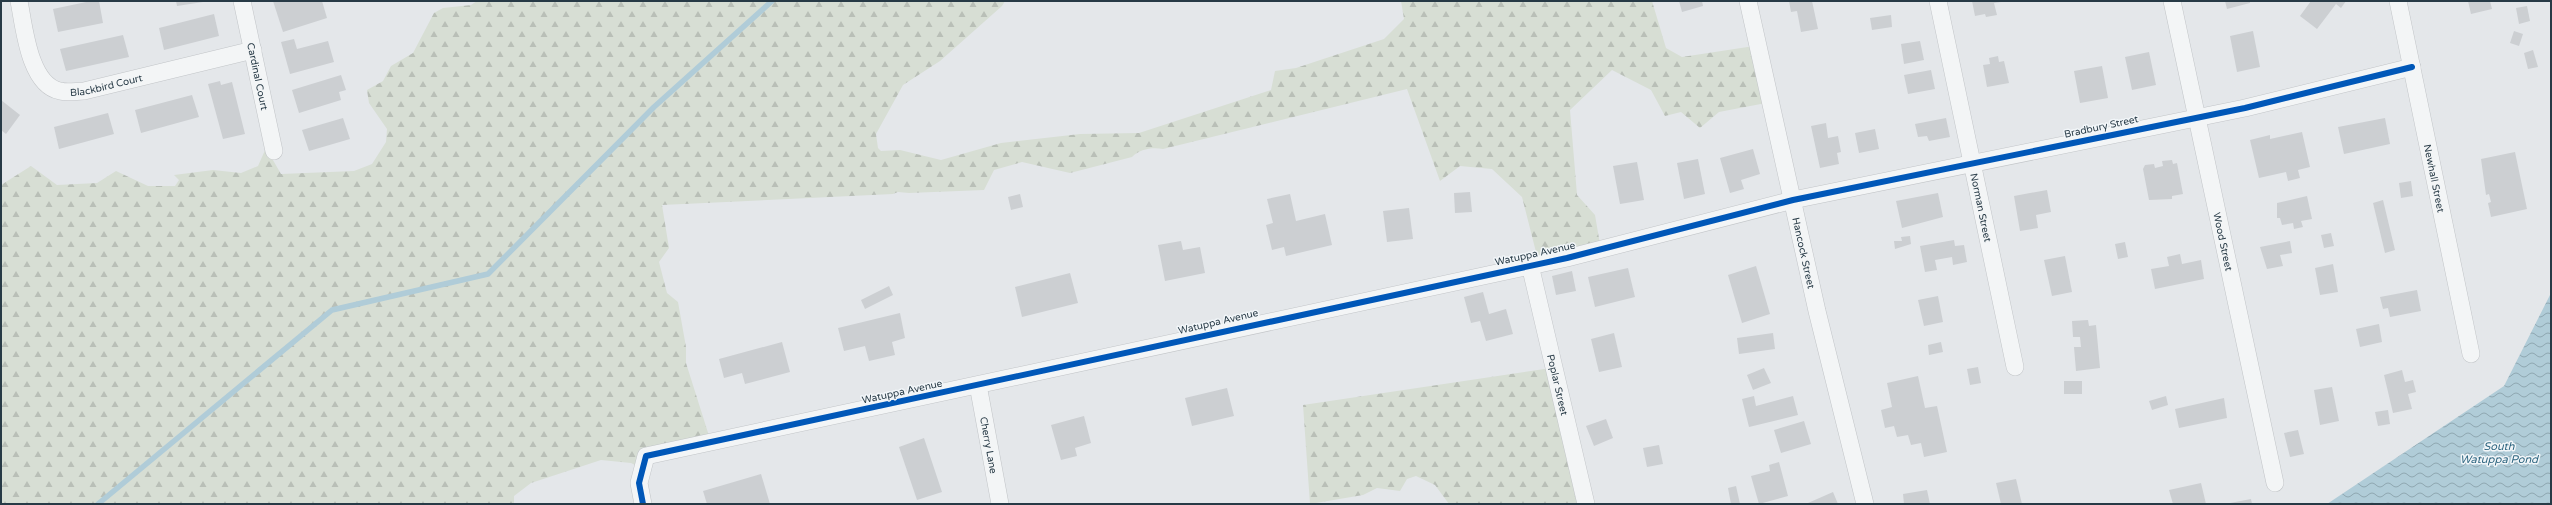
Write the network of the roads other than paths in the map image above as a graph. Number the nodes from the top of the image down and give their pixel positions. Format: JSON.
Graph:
{"nodes":[{"id":1,"x":19,"y":1,"type":"edge"},
{"id":2,"x":242,"y":1,"type":"edge"},
{"id":3,"x":1748,"y":1,"type":"edge"},
{"id":4,"x":1938,"y":1,"type":"edge"},
{"id":5,"x":2172,"y":1,"type":"edge"},
{"id":6,"x":2398,"y":1,"type":"edge"},
{"id":7,"x":254,"y":50,"type":"junction"},
{"id":8,"x":2412,"y":67,"type":"junction"},
{"id":9,"x":2197,"y":116,"type":"junction"},
{"id":10,"x":274,"y":151,"type":"dead end"},
{"id":11,"x":1972,"y":163,"type":"junction"},
{"id":12,"x":1793,"y":200,"type":"junction"},
{"id":13,"x":1530,"y":265,"type":"junction"},
{"id":14,"x":2472,"y":354,"type":"dead end"},
{"id":15,"x":2015,"y":367,"type":"dead end"},
{"id":16,"x":978,"y":385,"type":"junction"},
{"id":17,"x":2275,"y":483,"type":"dead end"},
{"id":18,"x":643,"y":504,"type":"edge"},
{"id":19,"x":1000,"y":504,"type":"edge"},
{"id":20,"x":1586,"y":504,"type":"edge"},
{"id":21,"x":1865,"y":504,"type":"edge"}],
"edges":[{"from":1,"to":7,"type":"street","name":"Blackbird Court"},
{"from":2,"to":7,"type":"street","name":"Cardinal Court"},
{"from":3,"to":12,"type":"street","name":"Hancock Street"},
{"from":4,"to":11,"type":"street","name":"Norman Street"},
{"from":5,"to":9,"type":"street","name":"Wood Street"},
{"from":6,"to":8,"type":"street","name":"Newhall Street"},
{"from":7,"to":10,"type":"street","name":"Cardinal Court"},
{"from":8,"to":9,"type":"street","name":"Bradbury Street"},
{"from":8,"to":14,"type":"street","name":"Newhall Street"},
{"from":9,"to":11,"type":"street","name":"Bradbury Street"},
{"from":9,"to":17,"type":"street","name":"Wood Street"},
{"from":11,"to":12,"type":"street","name":"Bradbury Street"},
{"from":11,"to":15,"type":"street","name":"Norman Street"},
{"from":12,"to":13,"type":"street","name":"Watuppa Avenue"},
{"from":12,"to":21,"type":"street","name":"Hancock Street"},
{"from":13,"to":16,"type":"street","name":"Watuppa Avenue"},
{"from":13,"to":20,"type":"street","name":"Poplar Street"},
{"from":16,"to":18,"type":"street","name":"Watuppa Avenue"},
{"from":16,"to":19,"type":"street","name":"Cherry Lane"}]}
